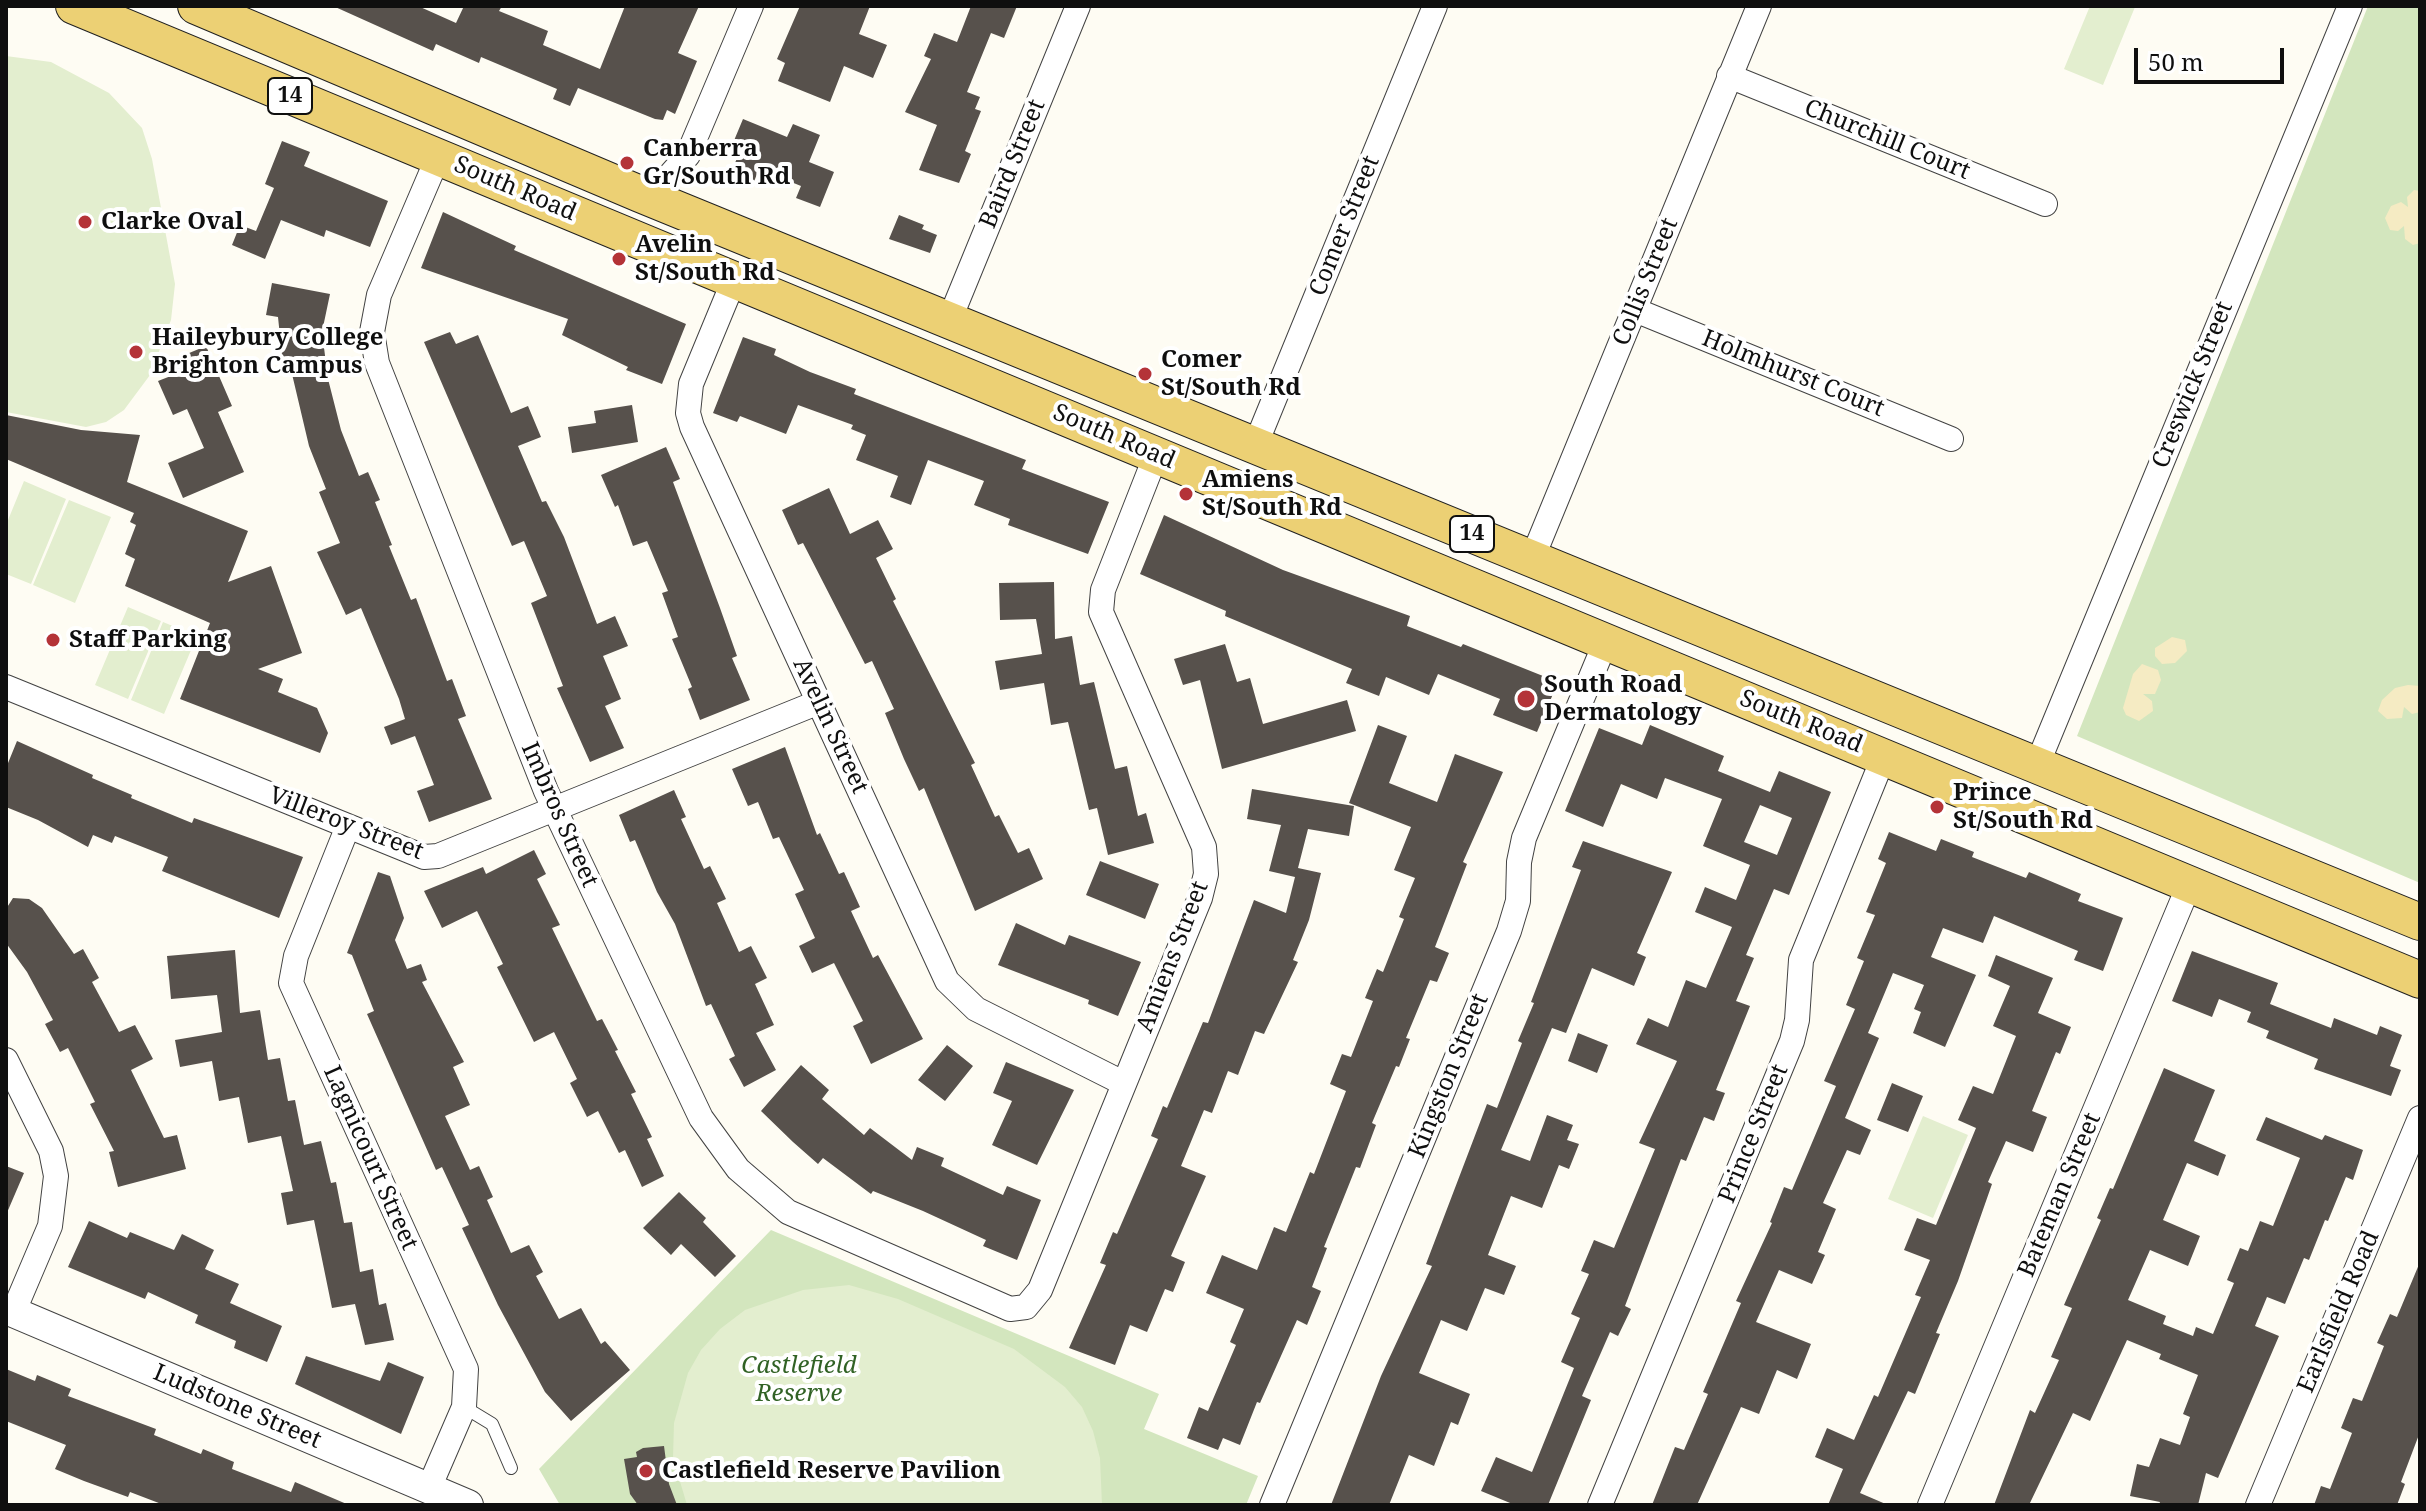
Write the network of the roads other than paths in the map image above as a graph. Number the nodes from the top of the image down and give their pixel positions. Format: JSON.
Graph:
{"nodes":[{"id":1,"x":74,"y":6,"type":"edge"},
{"id":2,"x":196,"y":6,"type":"edge"},
{"id":3,"x":751,"y":6,"type":"edge"},
{"id":4,"x":1078,"y":6,"type":"edge"},
{"id":5,"x":1435,"y":6,"type":"edge"},
{"id":6,"x":1759,"y":6,"type":"edge"},
{"id":7,"x":2350,"y":6,"type":"edge"},
{"id":8,"x":1729,"y":76,"type":"junction"},
{"id":9,"x":524,"y":145,"type":"junction"},
{"id":10,"x":688,"y":155,"type":"junction"},
{"id":11,"x":438,"y":157,"type":"junction"},
{"id":12,"x":507,"y":186,"type":"junction"},
{"id":13,"x":640,"y":194,"type":"junction"},
{"id":14,"x":2045,"y":204,"type":"dead end"},
{"id":15,"x":695,"y":217,"type":"junction"},
{"id":16,"x":734,"y":280,"type":"junction"},
{"id":17,"x":1635,"y":310,"type":"junction"},
{"id":18,"x":949,"y":321,"type":"junction"},
{"id":19,"x":1951,"y":439,"type":"dead end"},
{"id":20,"x":1255,"y":446,"type":"junction"},
{"id":21,"x":1156,"y":455,"type":"junction"},
{"id":22,"x":1532,"y":559,"type":"junction"},
{"id":23,"x":1625,"y":596,"type":"junction"},
{"id":24,"x":1606,"y":641,"type":"junction"},
{"id":25,"x":6,"y":687,"type":"edge"},
{"id":26,"x":819,"y":702,"type":"junction"},
{"id":27,"x":1884,"y":756,"type":"junction"},
{"id":28,"x":2037,"y":765,"type":"junction"},
{"id":29,"x":554,"y":808,"type":"junction"},
{"id":30,"x":348,"y":826,"type":"junction"},
{"id":31,"x":2189,"y":885,"type":"junction"},
{"id":32,"x":2420,"y":922,"type":"edge"},
{"id":33,"x":2420,"y":980,"type":"edge"},
{"id":34,"x":6,"y":1060,"type":"edge"},
{"id":35,"x":1123,"y":1083,"type":"junction"},
{"id":36,"x":2420,"y":1118,"type":"edge"},
{"id":37,"x":1010,"y":1309,"type":"joint"},
{"id":38,"x":10,"y":1311,"type":"edge"},
{"id":39,"x":464,"y":1407,"type":"junction"},
{"id":40,"x":511,"y":1468,"type":"dead end"},
{"id":41,"x":429,"y":1488,"type":"junction"},
{"id":42,"x":468,"y":1505,"type":"edge"},
{"id":43,"x":1272,"y":1505,"type":"edge"},
{"id":44,"x":1600,"y":1505,"type":"edge"},
{"id":45,"x":1930,"y":1505,"type":"edge"},
{"id":46,"x":2258,"y":1505,"type":"edge"}],
"edges":[{"from":1,"to":11,"type":"main road","name":"South Road","number":"14"},
{"from":2,"to":9,"type":"main road","name":"South Road","number":"14"},
{"from":3,"to":10,"type":"street"},
{"from":4,"to":18,"type":"street","name":"Baird Street"},
{"from":5,"to":20,"type":"street","name":"Comer Street"},
{"from":6,"to":8,"type":"street","name":"Collis Street"},
{"from":7,"to":28,"type":"street","name":"Creswick Street"},
{"from":8,"to":14,"type":"street","name":"Churchill Court"},
{"from":8,"to":17,"type":"street","name":"Collis Street"},
{"from":9,"to":12,"type":"main road"},
{"from":9,"to":13,"type":"main road","name":"South Road","number":"14"},
{"from":10,"to":13,"type":"street"},
{"from":10,"to":15,"type":"street"},
{"from":11,"to":12,"type":"main road","name":"South Road","number":"14"},
{"from":11,"to":29,"type":"street","name":"Imbros Street"},
{"from":12,"to":16,"type":"main road","name":"South Road","number":"14"},
{"from":13,"to":15,"type":"main road","name":"South Road","number":"14"},
{"from":15,"to":18,"type":"main road","name":"South Road","number":"14"},
{"from":16,"to":21,"type":"main road","name":"South Road","number":"14"},
{"from":16,"to":26,"type":"street","name":"Avelin Street"},
{"from":17,"to":19,"type":"street","name":"Holmhurst Court"},
{"from":17,"to":22,"type":"street","name":"Collis Street"},
{"from":18,"to":20,"type":"main road","name":"South Road","number":"14"},
{"from":20,"to":22,"type":"main road","name":"South Road","number":"14"},
{"from":21,"to":24,"type":"main road","name":"South Road","number":"14"},
{"from":21,"to":35,"type":"street","name":"Amiens Street"},
{"from":22,"to":23,"type":"main road","name":"South Road","number":"14"},
{"from":23,"to":24,"type":"main road"},
{"from":23,"to":28,"type":"main road","name":"South Road","number":"14"},
{"from":24,"to":27,"type":"main road","name":"South Road","number":"14"},
{"from":24,"to":43,"type":"street","name":"Kingston Street"},
{"from":25,"to":30,"type":"street","name":"Villeroy Street"},
{"from":26,"to":29,"type":"street","name":"Villeroy Street"},
{"from":26,"to":35,"type":"street","name":"Avelin Street"},
{"from":27,"to":31,"type":"main road","name":"South Road","number":"14"},
{"from":27,"to":44,"type":"street","name":"Prince Street"},
{"from":28,"to":32,"type":"main road","name":"South Road","number":"14"},
{"from":29,"to":30,"type":"street","name":"Villeroy Street"},
{"from":29,"to":37,"type":"street","name":"Imbros Street"},
{"from":30,"to":39,"type":"street","name":"Lagnicourt Street"},
{"from":31,"to":33,"type":"main road","name":"South Road","number":"14"},
{"from":31,"to":45,"type":"street","name":"Bateman Street"},
{"from":34,"to":38,"type":"street"},
{"from":35,"to":37,"type":"street","name":"Amiens Street"},
{"from":36,"to":46,"type":"street","name":"Earlsfield Road"},
{"from":38,"to":41,"type":"street","name":"Ludstone Street"},
{"from":39,"to":40,"type":"lane"},
{"from":39,"to":41,"type":"street","name":"Lagnicourt Street"},
{"from":41,"to":42,"type":"street","name":"Ludstone Street"}]}
